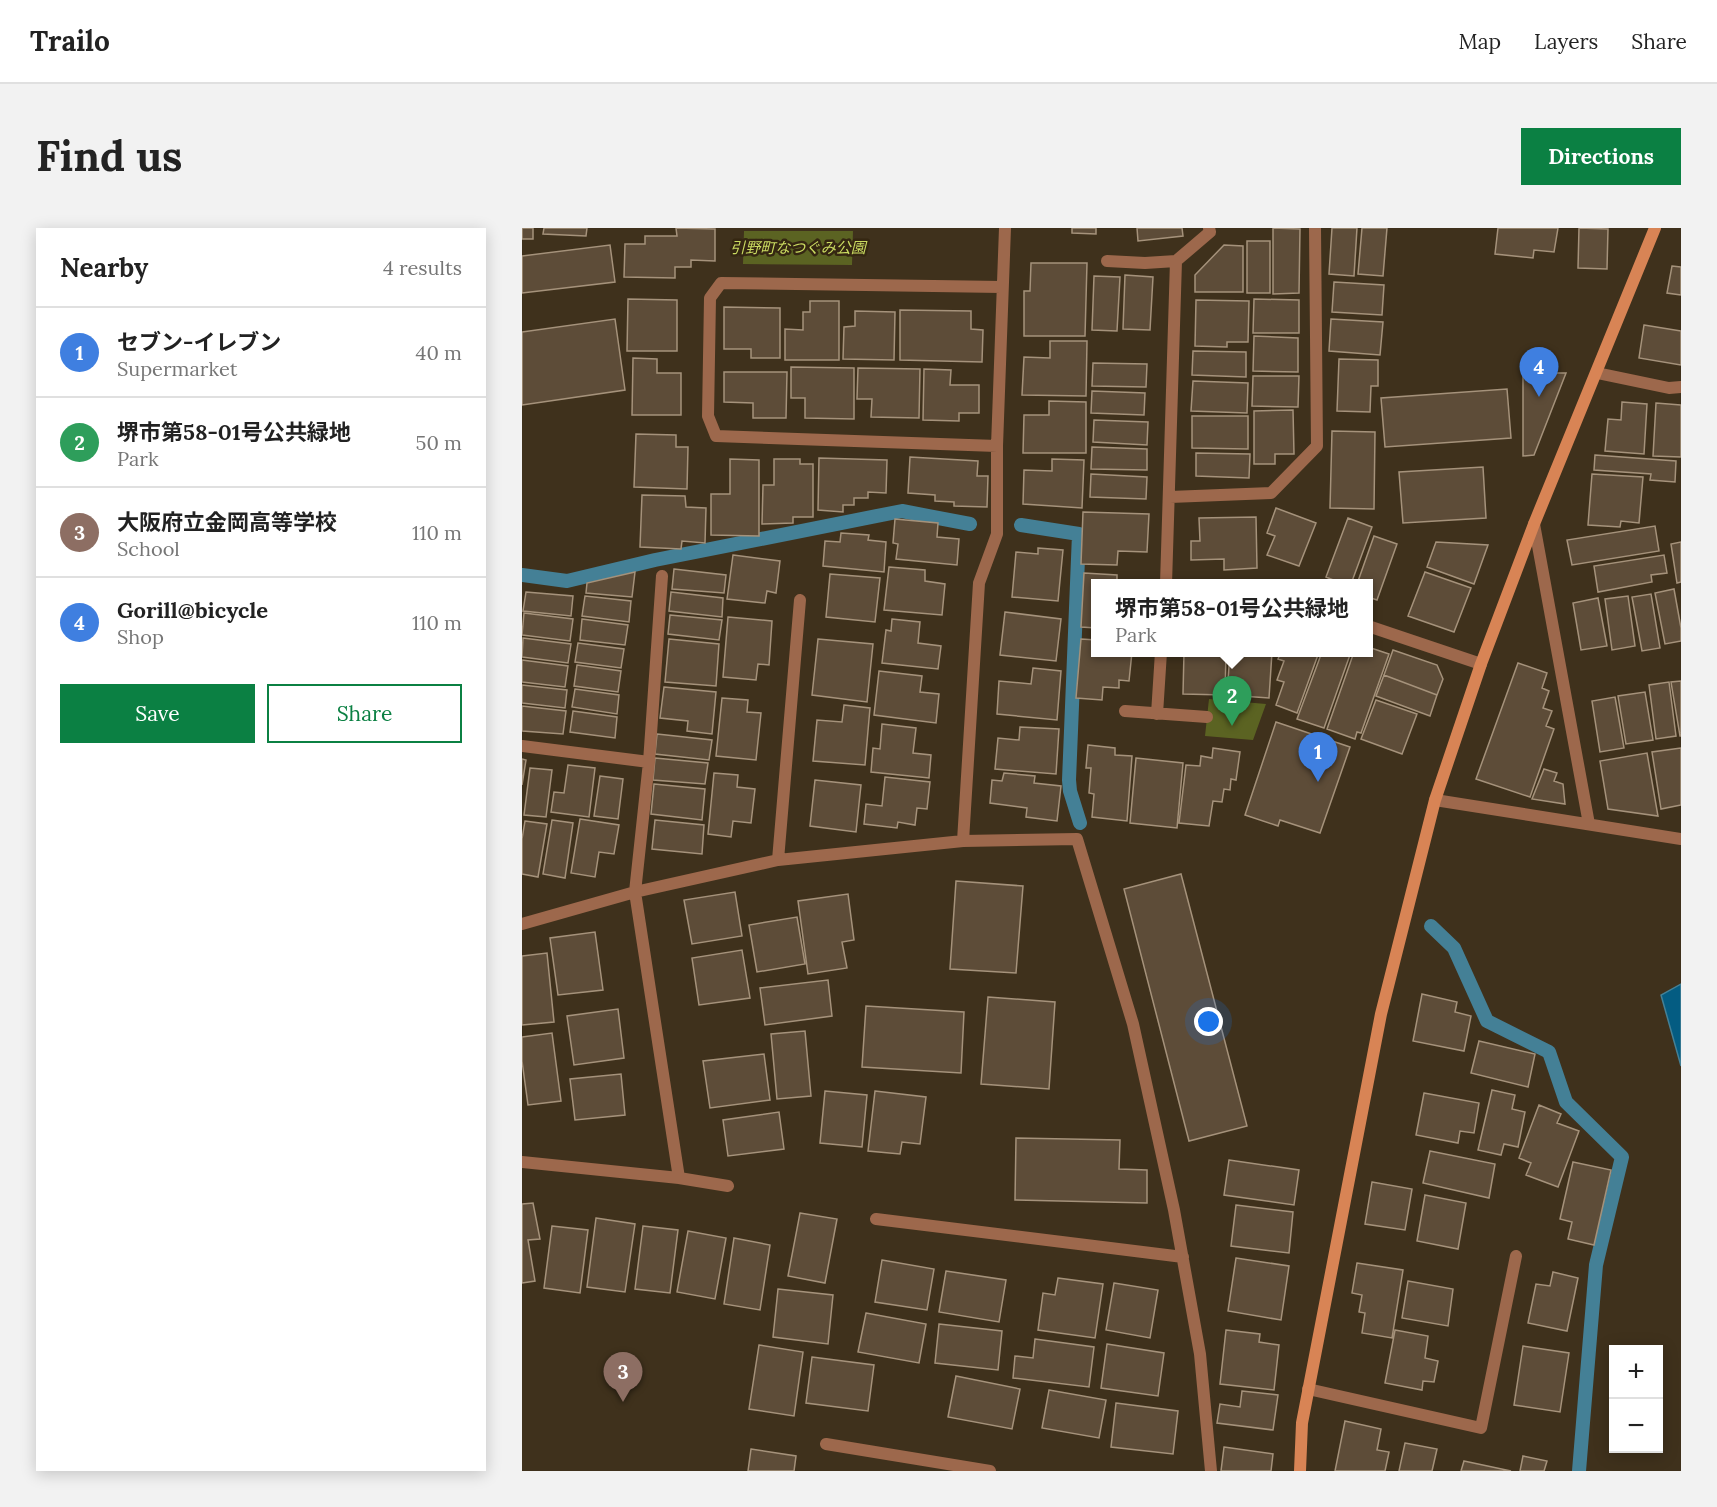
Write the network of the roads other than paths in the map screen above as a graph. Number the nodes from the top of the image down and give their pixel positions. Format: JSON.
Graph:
{"nodes":[{"id":1,"x":1005,"y":228,"type":"edge"},
{"id":2,"x":1316,"y":228,"type":"edge"},
{"id":3,"x":1655,"y":228,"type":"edge"},
{"id":4,"x":1213,"y":229,"type":"edge"},
{"id":5,"x":1107,"y":261,"type":"dead end"},
{"id":6,"x":1176,"y":261,"type":"junction"},
{"id":7,"x":1002,"y":287,"type":"junction"},
{"id":8,"x":1597,"y":373,"type":"junction"},
{"id":9,"x":1681,"y":387,"type":"edge"},
{"id":10,"x":997,"y":446,"type":"junction"},
{"id":11,"x":1170,"y":497,"type":"junction"},
{"id":12,"x":1534,"y":524,"type":"junction"},
{"id":13,"x":662,"y":576,"type":"dead end"},
{"id":14,"x":1166,"y":579,"type":"edge"},
{"id":15,"x":800,"y":600,"type":"dead end"},
{"id":16,"x":1373,"y":628,"type":"edge"},
{"id":17,"x":1161,"y":657,"type":"edge"},
{"id":18,"x":1481,"y":664,"type":"junction"},
{"id":19,"x":1125,"y":711,"type":"dead end"},
{"id":20,"x":1157,"y":714,"type":"junction"},
{"id":21,"x":1208,"y":717,"type":"dead end"},
{"id":22,"x":522,"y":746,"type":"edge"},
{"id":23,"x":649,"y":762,"type":"junction"},
{"id":24,"x":1435,"y":800,"type":"junction"},
{"id":25,"x":1588,"y":824,"type":"junction"},
{"id":26,"x":1681,"y":839,"type":"edge"},
{"id":27,"x":963,"y":841,"type":"junction"},
{"id":28,"x":778,"y":860,"type":"junction"},
{"id":29,"x":635,"y":892,"type":"junction"},
{"id":30,"x":522,"y":924,"type":"edge"},
{"id":31,"x":522,"y":1162,"type":"edge"},
{"id":32,"x":679,"y":1178,"type":"junction"},
{"id":33,"x":728,"y":1186,"type":"dead end"},
{"id":34,"x":876,"y":1219,"type":"dead end"},
{"id":35,"x":1516,"y":1256,"type":"dead end"},
{"id":36,"x":1183,"y":1257,"type":"junction"},
{"id":37,"x":1308,"y":1389,"type":"junction"},
{"id":38,"x":826,"y":1444,"type":"dead end"},
{"id":39,"x":990,"y":1471,"type":"edge"},
{"id":40,"x":1211,"y":1471,"type":"edge"},
{"id":41,"x":1300,"y":1471,"type":"edge"}],
"edges":[{"from":1,"to":7,"type":"street"},
{"from":2,"to":11,"type":"street"},
{"from":3,"to":8,"type":"street"},
{"from":4,"to":6,"type":"street"},
{"from":5,"to":6,"type":"street"},
{"from":6,"to":11,"type":"street"},
{"from":7,"to":10,"type":"street"},
{"from":7,"to":10,"type":"street"},
{"from":8,"to":9,"type":"street"},
{"from":8,"to":12,"type":"street"},
{"from":10,"to":27,"type":"street"},
{"from":11,"to":14,"type":"street"},
{"from":12,"to":18,"type":"street"},
{"from":12,"to":25,"type":"street"},
{"from":13,"to":23,"type":"street"},
{"from":15,"to":28,"type":"street"},
{"from":16,"to":18,"type":"street"},
{"from":17,"to":20,"type":"street"},
{"from":18,"to":24,"type":"street"},
{"from":19,"to":20,"type":"street"},
{"from":20,"to":21,"type":"street"},
{"from":22,"to":23,"type":"street"},
{"from":23,"to":29,"type":"street"},
{"from":24,"to":25,"type":"street"},
{"from":24,"to":37,"type":"street"},
{"from":25,"to":26,"type":"street"},
{"from":27,"to":28,"type":"street"},
{"from":27,"to":36,"type":"street"},
{"from":28,"to":29,"type":"street"},
{"from":29,"to":30,"type":"street"},
{"from":29,"to":32,"type":"street"},
{"from":31,"to":32,"type":"street"},
{"from":32,"to":33,"type":"street"},
{"from":34,"to":36,"type":"street"},
{"from":35,"to":37,"type":"street"},
{"from":36,"to":40,"type":"street"},
{"from":37,"to":41,"type":"street"},
{"from":38,"to":39,"type":"street"}]}
